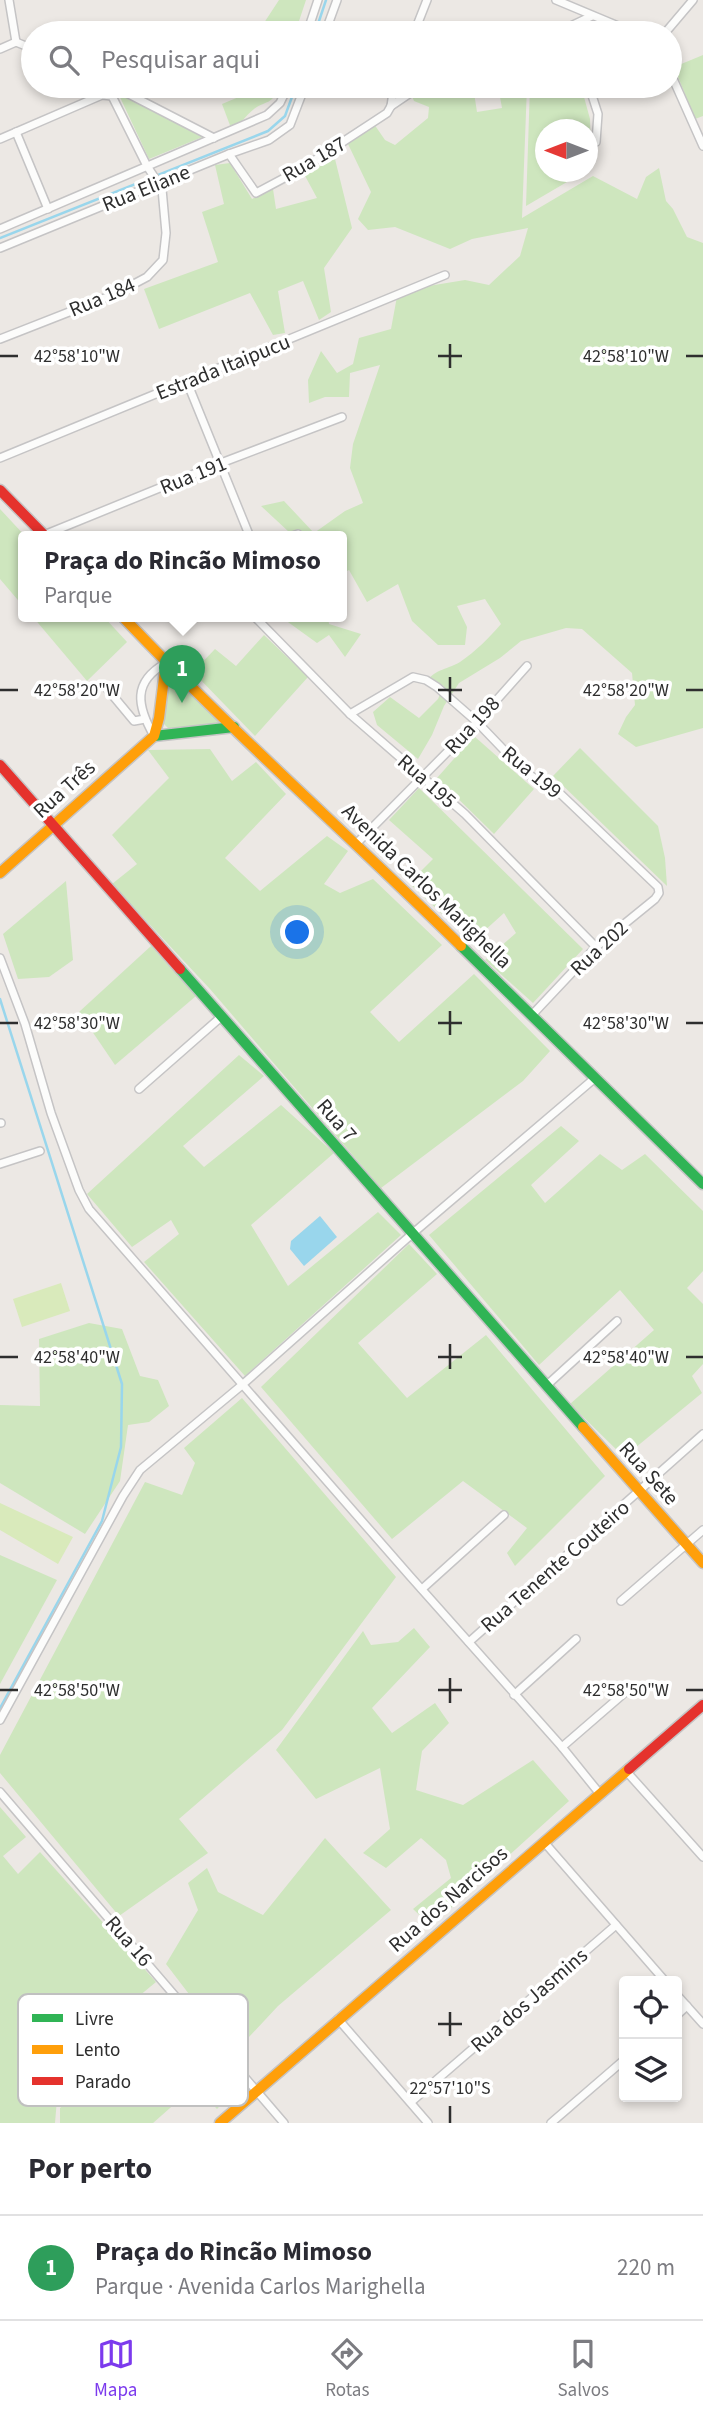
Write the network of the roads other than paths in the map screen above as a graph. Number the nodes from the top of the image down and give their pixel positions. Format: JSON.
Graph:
{"nodes":[{"id":1,"x":9,"y":0,"type":"edge"},
{"id":2,"x":318,"y":0,"type":"edge"},
{"id":3,"x":337,"y":0,"type":"edge"},
{"id":4,"x":426,"y":0,"type":"edge"},
{"id":5,"x":556,"y":0,"type":"edge"},
{"id":6,"x":693,"y":0,"type":"edge"},
{"id":7,"x":592,"y":16,"type":"junction"},
{"id":8,"x":311,"y":21,"type":"edge"},
{"id":9,"x":329,"y":21,"type":"edge"},
{"id":10,"x":418,"y":21,"type":"edge"},
{"id":11,"x":581,"y":21,"type":"edge"},
{"id":12,"x":605,"y":21,"type":"edge"},
{"id":13,"x":675,"y":21,"type":"edge"},
{"id":14,"x":16,"y":42,"type":"junction"},
{"id":15,"x":21,"y":44,"type":"edge"},
{"id":16,"x":0,"y":49,"type":"edge"},
{"id":17,"x":97,"y":98,"type":"edge"},
{"id":18,"x":113,"y":98,"type":"edge"},
{"id":19,"x":137,"y":98,"type":"edge"},
{"id":20,"x":282,"y":98,"type":"edge"},
{"id":21,"x":300,"y":98,"type":"edge"},
{"id":22,"x":392,"y":98,"type":"edge"},
{"id":23,"x":403,"y":98,"type":"edge"},
{"id":24,"x":593,"y":98,"type":"edge"},
{"id":25,"x":682,"y":98,"type":"edge"},
{"id":26,"x":391,"y":106,"type":"junction"},
{"id":27,"x":598,"y":119,"type":"edge"},
{"id":28,"x":16,"y":132,"type":"junction"},
{"id":29,"x":214,"y":138,"type":"junction"},
{"id":30,"x":0,"y":139,"type":"edge"},
{"id":31,"x":703,"y":146,"type":"edge"},
{"id":32,"x":229,"y":154,"type":"junction"},
{"id":33,"x":147,"y":166,"type":"junction"},
{"id":34,"x":158,"y":183,"type":"junction"},
{"id":35,"x":48,"y":209,"type":"junction"},
{"id":36,"x":0,"y":229,"type":"edge"},
{"id":37,"x":0,"y":248,"type":"edge"},
{"id":38,"x":445,"y":275,"type":"dead end"},
{"id":39,"x":0,"y":339,"type":"edge"},
{"id":40,"x":187,"y":382,"type":"junction"},
{"id":41,"x":342,"y":417,"type":"dead end"},
{"id":42,"x":0,"y":458,"type":"edge"},
{"id":43,"x":221,"y":463,"type":"junction"},
{"id":44,"x":0,"y":490,"type":"edge"},
{"id":45,"x":40,"y":531,"type":"edge"},
{"id":46,"x":57,"y":531,"type":"edge"},
{"id":47,"x":248,"y":531,"type":"edge"},
{"id":48,"x":128,"y":622,"type":"edge"},
{"id":49,"x":260,"y":622,"type":"edge"},
{"id":50,"x":166,"y":662,"type":"junction"},
{"id":51,"x":527,"y":666,"type":"dead end"},
{"id":52,"x":104,"y":685,"type":"dead end"},
{"id":53,"x":351,"y":714,"type":"junction"},
{"id":54,"x":145,"y":719,"type":"junction"},
{"id":55,"x":477,"y":722,"type":"junction"},
{"id":56,"x":234,"y":727,"type":"junction"},
{"id":57,"x":154,"y":736,"type":"junction"},
{"id":58,"x":0,"y":765,"type":"edge"},
{"id":59,"x":423,"y":777,"type":"junction"},
{"id":60,"x":52,"y":825,"type":"junction"},
{"id":61,"x":357,"y":843,"type":"junction"},
{"id":62,"x":0,"y":873,"type":"edge"},
{"id":63,"x":652,"y":882,"type":"joint"},
{"id":64,"x":596,"y":947,"type":"junction"},
{"id":65,"x":0,"y":958,"type":"edge"},
{"id":66,"x":532,"y":1015,"type":"junction"},
{"id":67,"x":220,"y":1017,"type":"junction"},
{"id":68,"x":595,"y":1078,"type":"junction"},
{"id":69,"x":139,"y":1089,"type":"dead end"},
{"id":70,"x":40,"y":1151,"type":"dead end"},
{"id":71,"x":0,"y":1164,"type":"edge"},
{"id":72,"x":703,"y":1184,"type":"edge"},
{"id":73,"x":412,"y":1234,"type":"junction"},
{"id":74,"x":617,"y":1321,"type":"dead end"},
{"id":75,"x":242,"y":1385,"type":"junction"},
{"id":76,"x":546,"y":1386,"type":"junction"},
{"id":77,"x":703,"y":1434,"type":"edge"},
{"id":78,"x":594,"y":1441,"type":"joint"},
{"id":79,"x":641,"y":1491,"type":"junction"},
{"id":80,"x":504,"y":1515,"type":"dead end"},
{"id":81,"x":703,"y":1530,"type":"edge"},
{"id":82,"x":687,"y":1544,"type":"junction"},
{"id":83,"x":703,"y":1563,"type":"edge"},
{"id":84,"x":422,"y":1589,"type":"junction"},
{"id":85,"x":621,"y":1601,"type":"dead end"},
{"id":86,"x":576,"y":1639,"type":"dead end"},
{"id":87,"x":469,"y":1642,"type":"junction"},
{"id":88,"x":629,"y":1689,"type":"dead end"},
{"id":89,"x":514,"y":1695,"type":"junction"},
{"id":90,"x":703,"y":1705,"type":"edge"},
{"id":91,"x":0,"y":1720,"type":"edge"},
{"id":92,"x":562,"y":1746,"type":"junction"},
{"id":93,"x":626,"y":1771,"type":"junction"},
{"id":94,"x":0,"y":1792,"type":"edge"},
{"id":95,"x":600,"y":1794,"type":"junction"},
{"id":96,"x":544,"y":1842,"type":"junction"},
{"id":97,"x":703,"y":1857,"type":"edge"},
{"id":98,"x":616,"y":1925,"type":"junction"},
{"id":99,"x":661,"y":1976,"type":"edge"},
{"id":100,"x":174,"y":1994,"type":"edge"},
{"id":101,"x":682,"y":2000,"type":"edge"},
{"id":102,"x":687,"y":2006,"type":"junction"},
{"id":103,"x":682,"y":2010,"type":"edge"},
{"id":104,"x":338,"y":2019,"type":"junction"},
{"id":105,"x":703,"y":2024,"type":"edge"},
{"id":106,"x":619,"y":2064,"type":"edge"},
{"id":107,"x":248,"y":2081,"type":"edge"},
{"id":108,"x":257,"y":2091,"type":"junction"},
{"id":109,"x":248,"y":2099,"type":"edge"},
{"id":110,"x":411,"y":2102,"type":"junction"},
{"id":111,"x":240,"y":2106,"type":"edge"},
{"id":112,"x":220,"y":2123,"type":"edge"},
{"id":113,"x":284,"y":2123,"type":"edge"},
{"id":114,"x":428,"y":2123,"type":"edge"},
{"id":115,"x":551,"y":2123,"type":"edge"}],
"edges":[{"from":1,"to":14,"type":"street"},
{"from":2,"to":8,"type":"street"},
{"from":3,"to":9,"type":"street"},
{"from":4,"to":10,"type":"street"},
{"from":5,"to":7,"type":"street"},
{"from":6,"to":13,"type":"street"},
{"from":7,"to":11,"type":"street"},
{"from":7,"to":12,"type":"street"},
{"from":14,"to":15,"type":"street"},
{"from":14,"to":16,"type":"street"},
{"from":17,"to":28,"type":"street"},
{"from":18,"to":33,"type":"street","name":"Rua 184"},
{"from":19,"to":29,"type":"street"},
{"from":20,"to":29,"type":"street","name":"Rua Eliane"},
{"from":21,"to":32,"type":"street","name":"Rua Eliane"},
{"from":22,"to":26,"type":"street"},
{"from":23,"to":26,"type":"street"},
{"from":24,"to":27,"type":"street"},
{"from":25,"to":31,"type":"street"},
{"from":26,"to":32,"type":"street","name":"Rua 187"},
{"from":28,"to":30,"type":"street"},
{"from":28,"to":35,"type":"street"},
{"from":29,"to":33,"type":"street","name":"Rua Eliane"},
{"from":32,"to":34,"type":"street","name":"Rua Eliane"},
{"from":33,"to":34,"type":"street","name":"Rua 184"},
{"from":33,"to":35,"type":"street","name":"Rua Eliane"},
{"from":34,"to":37,"type":"street","name":"Rua Eliane"},
{"from":34,"to":39,"type":"street","name":"Rua 184"},
{"from":35,"to":36,"type":"street","name":"Rua Eliane"},
{"from":38,"to":40,"type":"street","name":"Estrada Itaipucu"},
{"from":40,"to":42,"type":"street","name":"Estrada Itaipucu"},
{"from":40,"to":43,"type":"street"},
{"from":41,"to":43,"type":"street","name":"Rua 191"},
{"from":43,"to":46,"type":"street","name":"Rua 191"},
{"from":43,"to":47,"type":"street"},
{"from":44,"to":45,"type":"street"},
{"from":48,"to":50,"type":"street","name":"Avenida Carlos Marighella"},
{"from":49,"to":53,"type":"street","name":"Rua 195"},
{"from":50,"to":54,"type":"street"},
{"from":50,"to":56,"type":"street","name":"Avenida Carlos Marighella"},
{"from":50,"to":57,"type":"street"},
{"from":51,"to":55,"type":"street","name":"Rua 198"},
{"from":52,"to":54,"type":"street"},
{"from":53,"to":55,"type":"street","name":"Rua 199"},
{"from":53,"to":59,"type":"street","name":"Rua 195"},
{"from":54,"to":57,"type":"street"},
{"from":55,"to":59,"type":"street","name":"Rua 198"},
{"from":55,"to":63,"type":"street","name":"Rua 199"},
{"from":56,"to":57,"type":"street"},
{"from":56,"to":61,"type":"street","name":"Avenida Carlos Marighella"},
{"from":57,"to":60,"type":"street","name":"Rua Três"},
{"from":58,"to":60,"type":"street","name":"Rua 7"},
{"from":59,"to":61,"type":"street","name":"Rua 198"},
{"from":59,"to":64,"type":"street","name":"Rua 195"},
{"from":60,"to":62,"type":"street","name":"Rua Três"},
{"from":60,"to":67,"type":"street","name":"Rua 7"},
{"from":61,"to":66,"type":"street","name":"Avenida Carlos Marighella"},
{"from":63,"to":64,"type":"street","name":"Rua 202"},
{"from":64,"to":66,"type":"street","name":"Rua 202"},
{"from":65,"to":75,"type":"street","name":"Rua Tenente Couteiro"},
{"from":66,"to":68,"type":"street","name":"Avenida Carlos Marighella"},
{"from":67,"to":69,"type":"street"},
{"from":67,"to":73,"type":"street","name":"Rua 7"},
{"from":68,"to":72,"type":"street","name":"Avenida Carlos Marighella"},
{"from":68,"to":73,"type":"street"},
{"from":70,"to":71,"type":"street"},
{"from":73,"to":75,"type":"street"},
{"from":73,"to":76,"type":"street","name":"Rua 7"},
{"from":74,"to":76,"type":"street"},
{"from":75,"to":84,"type":"street","name":"Rua Tenente Couteiro"},
{"from":75,"to":91,"type":"street"},
{"from":76,"to":78,"type":"street","name":"Rua 7"},
{"from":77,"to":79,"type":"street","name":"Rua Tenente Couteiro"},
{"from":78,"to":79,"type":"street","name":"Rua Sete"},
{"from":79,"to":82,"type":"street","name":"Rua Sete"},
{"from":79,"to":87,"type":"street","name":"Rua Tenente Couteiro"},
{"from":80,"to":84,"type":"street"},
{"from":81,"to":82,"type":"street"},
{"from":82,"to":83,"type":"street","name":"Rua Sete"},
{"from":82,"to":85,"type":"street"},
{"from":84,"to":87,"type":"street","name":"Rua Tenente Couteiro"},
{"from":86,"to":89,"type":"street"},
{"from":87,"to":89,"type":"street","name":"Rua Tenente Couteiro"},
{"from":88,"to":92,"type":"street"},
{"from":89,"to":92,"type":"street","name":"Rua Tenente Couteiro"},
{"from":90,"to":93,"type":"street","name":"Rua dos Narcisos"},
{"from":92,"to":95,"type":"street","name":"Rua Tenente Couteiro"},
{"from":93,"to":95,"type":"street","name":"Rua dos Narcisos"},
{"from":93,"to":97,"type":"street"},
{"from":94,"to":100,"type":"street","name":"Rua 16"},
{"from":95,"to":96,"type":"street","name":"Rua dos Narcisos"},
{"from":96,"to":98,"type":"street"},
{"from":96,"to":104,"type":"street","name":"Rua dos Narcisos"},
{"from":98,"to":99,"type":"street"},
{"from":98,"to":110,"type":"street","name":"Rua dos Jasmins"},
{"from":101,"to":102,"type":"street"},
{"from":102,"to":103,"type":"street"},
{"from":102,"to":105,"type":"street"},
{"from":104,"to":108,"type":"street","name":"Rua dos Narcisos"},
{"from":104,"to":110,"type":"street"},
{"from":106,"to":115,"type":"street"},
{"from":107,"to":108,"type":"street","name":"Rua 16"},
{"from":108,"to":109,"type":"street","name":"Rua dos Narcisos"},
{"from":108,"to":113,"type":"street","name":"Rua 16"},
{"from":110,"to":114,"type":"street"},
{"from":111,"to":112,"type":"street","name":"Rua dos Narcisos"}]}
